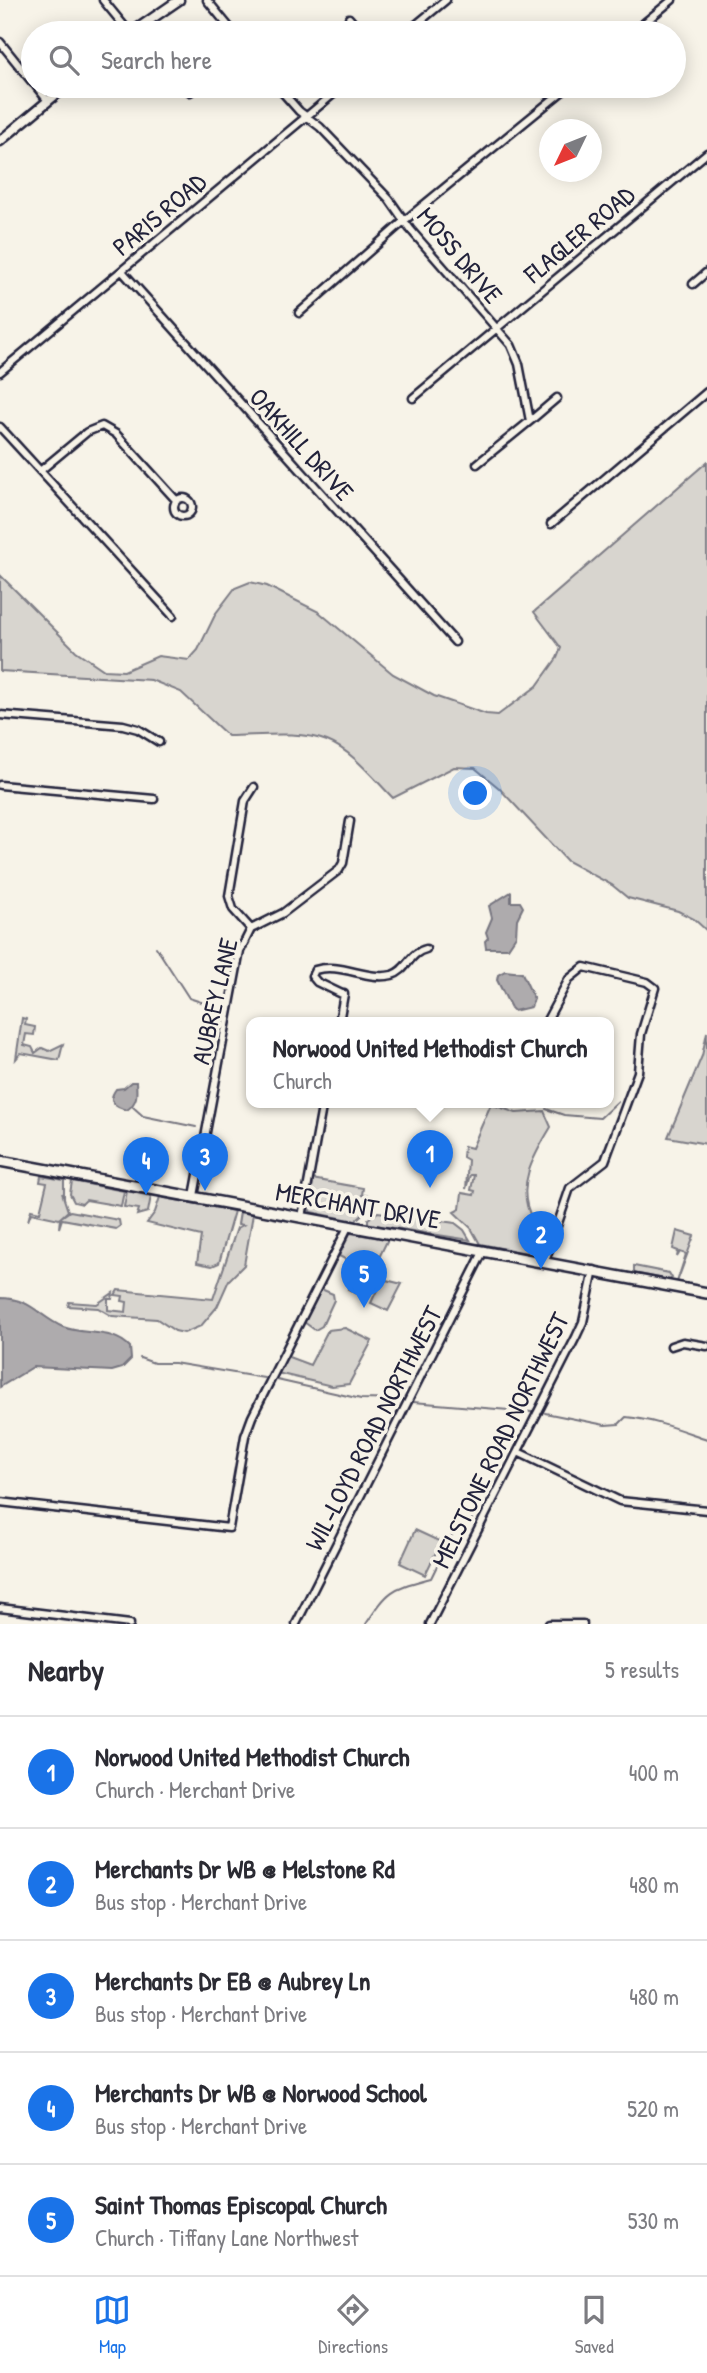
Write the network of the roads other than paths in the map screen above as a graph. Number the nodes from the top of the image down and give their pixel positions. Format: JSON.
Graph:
{"nodes":[{"id":1,"x":103,"y":0,"type":"edge"},
{"id":2,"x":179,"y":0,"type":"edge"},
{"id":3,"x":207,"y":0,"type":"edge"},
{"id":4,"x":446,"y":0,"type":"edge"},
{"id":5,"x":672,"y":0,"type":"edge"},
{"id":6,"x":349,"y":18,"type":"dead end"},
{"id":7,"x":120,"y":21,"type":"edge"},
{"id":8,"x":148,"y":21,"type":"edge"},
{"id":9,"x":224,"y":21,"type":"edge"},
{"id":10,"x":352,"y":21,"type":"edge"},
{"id":11,"x":421,"y":21,"type":"edge"},
{"id":12,"x":647,"y":21,"type":"edge"},
{"id":13,"x":0,"y":42,"type":"edge"},
{"id":14,"x":21,"y":68,"type":"edge"},
{"id":15,"x":46,"y":98,"type":"edge"},
{"id":16,"x":52,"y":98,"type":"edge"},
{"id":17,"x":288,"y":98,"type":"edge"},
{"id":18,"x":329,"y":98,"type":"edge"},
{"id":19,"x":554,"y":98,"type":"edge"},
{"id":20,"x":48,"y":101,"type":"junction"},
{"id":21,"x":307,"y":116,"type":"junction"},
{"id":22,"x":0,"y":141,"type":"edge"},
{"id":23,"x":707,"y":153,"type":"edge"},
{"id":24,"x":404,"y":221,"type":"junction"},
{"id":25,"x":122,"y":271,"type":"junction"},
{"id":26,"x":707,"y":272,"type":"edge"},
{"id":27,"x":693,"y":284,"type":"dead end"},
{"id":28,"x":299,"y":313,"type":"dead end"},
{"id":29,"x":499,"y":328,"type":"junction"},
{"id":30,"x":0,"y":372,"type":"edge"},
{"id":31,"x":707,"y":392,"type":"edge"},
{"id":32,"x":412,"y":398,"type":"dead end"},
{"id":33,"x":557,"y":398,"type":"dead end"},
{"id":34,"x":530,"y":421,"type":"junction"},
{"id":35,"x":0,"y":427,"type":"edge"},
{"id":36,"x":477,"y":464,"type":"dead end"},
{"id":37,"x":40,"y":471,"type":"junction"},
{"id":38,"x":176,"y":500,"type":"dead end"},
{"id":39,"x":551,"y":524,"type":"dead end"},
{"id":40,"x":173,"y":616,"type":"dead end"},
{"id":41,"x":456,"y":642,"type":"dead end"},
{"id":42,"x":0,"y":715,"type":"edge"},
{"id":43,"x":159,"y":741,"type":"dead end"},
{"id":44,"x":0,"y":785,"type":"edge"},
{"id":45,"x":254,"y":787,"type":"dead end"},
{"id":46,"x":154,"y":799,"type":"dead end"},
{"id":47,"x":350,"y":821,"type":"dead end"},
{"id":48,"x":251,"y":929,"type":"junction"},
{"id":49,"x":426,"y":949,"type":"dead end"},
{"id":50,"x":340,"y":1017,"type":"edge"},
{"id":51,"x":549,"y":1017,"type":"edge"},
{"id":52,"x":322,"y":1108,"type":"edge"},
{"id":53,"x":0,"y":1161,"type":"edge"},
{"id":54,"x":194,"y":1196,"type":"junction"},
{"id":55,"x":303,"y":1216,"type":"junction"},
{"id":56,"x":349,"y":1225,"type":"junction"},
{"id":57,"x":484,"y":1250,"type":"junction"},
{"id":58,"x":545,"y":1261,"type":"junction"},
{"id":59,"x":594,"y":1270,"type":"junction"},
{"id":60,"x":707,"y":1293,"type":"edge"},
{"id":61,"x":671,"y":1346,"type":"dead end"},
{"id":62,"x":707,"y":1346,"type":"edge"},
{"id":63,"x":518,"y":1451,"type":"junction"},
{"id":64,"x":0,"y":1502,"type":"edge"},
{"id":65,"x":707,"y":1510,"type":"edge"},
{"id":66,"x":0,"y":1608,"type":"edge"},
{"id":67,"x":130,"y":1624,"type":"edge"},
{"id":68,"x":296,"y":1624,"type":"edge"},
{"id":69,"x":430,"y":1624,"type":"edge"},
{"id":70,"x":550,"y":1624,"type":"edge"},
{"id":71,"x":583,"y":1624,"type":"edge"}],
"edges":[{"from":1,"to":7,"type":"street"},
{"from":2,"to":8,"type":"street"},
{"from":3,"to":9,"type":"street"},
{"from":4,"to":11,"type":"street"},
{"from":5,"to":12,"type":"street"},
{"from":6,"to":10,"type":"street"},
{"from":13,"to":14,"type":"street"},
{"from":15,"to":20,"type":"street"},
{"from":16,"to":20,"type":"street"},
{"from":17,"to":21,"type":"street","name":"MOSS DRIVE"},
{"from":18,"to":21,"type":"street","name":"PARIS ROAD"},
{"from":19,"to":24,"type":"street"},
{"from":20,"to":22,"type":"street"},
{"from":21,"to":24,"type":"street","name":"MOSS DRIVE"},
{"from":21,"to":25,"type":"street","name":"PARIS ROAD"},
{"from":23,"to":29,"type":"street","name":"FLAGLER ROAD"},
{"from":24,"to":28,"type":"street"},
{"from":24,"to":29,"type":"street","name":"MOSS DRIVE"},
{"from":25,"to":30,"type":"street","name":"PARIS ROAD"},
{"from":25,"to":41,"type":"street","name":"OAKHILL DRIVE"},
{"from":26,"to":27,"type":"street"},
{"from":29,"to":32,"type":"street","name":"FLAGLER ROAD"},
{"from":29,"to":34,"type":"street","name":"MOSS DRIVE"},
{"from":31,"to":39,"type":"street"},
{"from":33,"to":34,"type":"street"},
{"from":34,"to":36,"type":"street"},
{"from":35,"to":37,"type":"street"},
{"from":37,"to":38,"type":"street"},
{"from":37,"to":40,"type":"street"},
{"from":42,"to":43,"type":"street"},
{"from":44,"to":46,"type":"street"},
{"from":45,"to":48,"type":"street"},
{"from":47,"to":48,"type":"street","name":"AUBREY LANE"},
{"from":48,"to":54,"type":"street","name":"AUBREY LANE"},
{"from":49,"to":50,"type":"street"},
{"from":51,"to":58,"type":"street"},
{"from":52,"to":55,"type":"street"},
{"from":53,"to":54,"type":"main road","name":"MERCHANT DRIVE"},
{"from":54,"to":55,"type":"main road","name":"MERCHANT DRIVE"},
{"from":55,"to":56,"type":"main road","name":"MERCHANT DRIVE"},
{"from":56,"to":57,"type":"main road","name":"MERCHANT DRIVE"},
{"from":56,"to":64,"type":"street"},
{"from":57,"to":58,"type":"main road","name":"MERCHANT DRIVE"},
{"from":57,"to":68,"type":"street","name":"WIL-LOYD ROAD NORTHWEST"},
{"from":58,"to":59,"type":"main road","name":"MERCHANT DRIVE"},
{"from":59,"to":60,"type":"main road","name":"MERCHANT DRIVE"},
{"from":59,"to":63,"type":"street","name":"MELSTONE ROAD NORTHWEST"},
{"from":61,"to":62,"type":"street"},
{"from":63,"to":65,"type":"street"},
{"from":63,"to":69,"type":"street","name":"MELSTONE ROAD NORTHWEST"},
{"from":66,"to":67,"type":"street"},
{"from":70,"to":71,"type":"street"}]}
